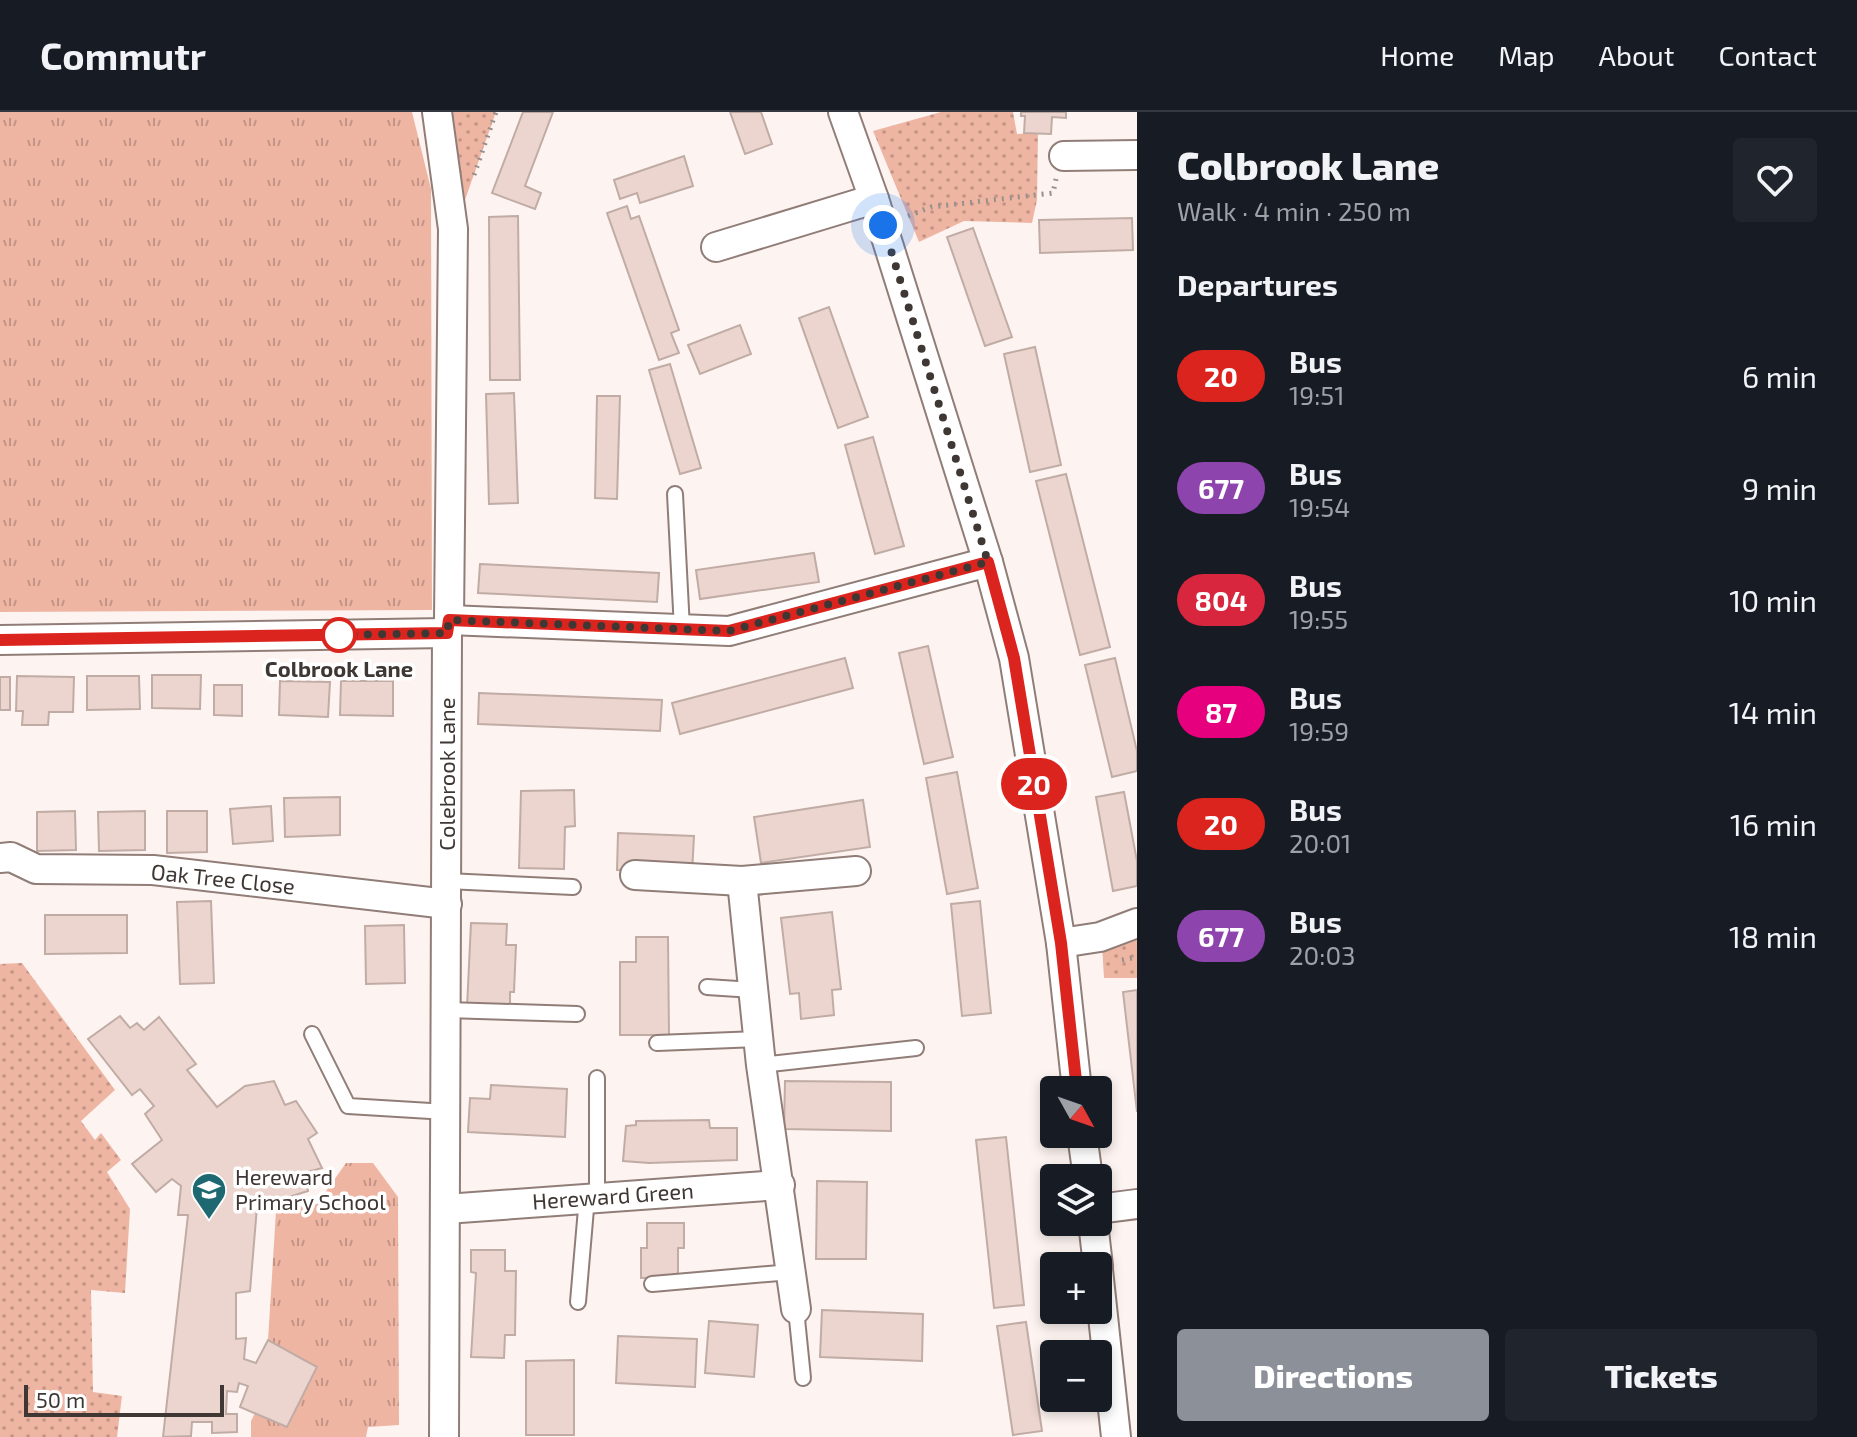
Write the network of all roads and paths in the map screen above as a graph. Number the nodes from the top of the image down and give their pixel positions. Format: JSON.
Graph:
{"nodes":[{"id":1,"x":437,"y":112,"type":"edge"},
{"id":2,"x":843,"y":112,"type":"edge"},
{"id":3,"x":1137,"y":155,"type":"edge"},
{"id":4,"x":1064,"y":156,"type":"joint"},
{"id":5,"x":878,"y":212,"type":"junction"},
{"id":6,"x":716,"y":247,"type":"dead end"},
{"id":7,"x":675,"y":494,"type":"dead end"},
{"id":8,"x":988,"y":562,"type":"junction"},
{"id":9,"x":448,"y":626,"type":"junction"},
{"id":10,"x":682,"y":629,"type":"junction"},
{"id":11,"x":0,"y":640,"type":"edge"},
{"id":12,"x":0,"y":858,"type":"edge"},
{"id":13,"x":856,"y":871,"type":"dead end"},
{"id":14,"x":635,"y":875,"type":"dead end"},
{"id":15,"x":742,"y":881,"type":"junction"},
{"id":16,"x":573,"y":887,"type":"dead end"},
{"id":17,"x":447,"y":892,"type":"junction"},
{"id":18,"x":1137,"y":923,"type":"edge"},
{"id":19,"x":1061,"y":943,"type":"junction"},
{"id":20,"x":707,"y":987,"type":"dead end"},
{"id":21,"x":753,"y":990,"type":"junction"},
{"id":22,"x":447,"y":1010,"type":"junction"},
{"id":23,"x":577,"y":1014,"type":"dead end"},
{"id":24,"x":312,"y":1034,"type":"dead end"},
{"id":25,"x":657,"y":1043,"type":"dead end"},
{"id":26,"x":916,"y":1048,"type":"dead end"},
{"id":27,"x":760,"y":1052,"type":"junction"},
{"id":28,"x":1075,"y":1076,"type":"edge"},
{"id":29,"x":597,"y":1078,"type":"dead end"},
{"id":30,"x":447,"y":1112,"type":"junction"},
{"id":31,"x":780,"y":1185,"type":"junction"},
{"id":32,"x":592,"y":1197,"type":"junction"},
{"id":33,"x":1137,"y":1204,"type":"edge"},
{"id":34,"x":1112,"y":1207,"type":"edge"},
{"id":35,"x":446,"y":1209,"type":"junction"},
{"id":36,"x":791,"y":1272,"type":"junction"},
{"id":37,"x":652,"y":1284,"type":"dead end"},
{"id":38,"x":578,"y":1302,"type":"dead end"},
{"id":39,"x":796,"y":1309,"type":"joint"},
{"id":40,"x":1104,"y":1324,"type":"edge"},
{"id":41,"x":803,"y":1378,"type":"dead end"},
{"id":42,"x":444,"y":1437,"type":"edge"},
{"id":43,"x":1116,"y":1437,"type":"edge"}],
"edges":[{"from":1,"to":9,"type":"street","name":"Colebrook Lane"},
{"from":2,"to":5,"type":"street"},
{"from":3,"to":4,"type":"street"},
{"from":4,"to":5,"type":"path"},
{"from":5,"to":6,"type":"street"},
{"from":5,"to":8,"type":"street"},
{"from":7,"to":10,"type":"lane"},
{"from":8,"to":10,"type":"street"},
{"from":8,"to":19,"type":"street"},
{"from":9,"to":10,"type":"street"},
{"from":9,"to":11,"type":"street"},
{"from":9,"to":17,"type":"street","name":"Colebrook Lane"},
{"from":12,"to":17,"type":"street","name":"Oak Tree Close"},
{"from":13,"to":15,"type":"street"},
{"from":14,"to":15,"type":"street"},
{"from":15,"to":21,"type":"street"},
{"from":16,"to":17,"type":"lane"},
{"from":17,"to":22,"type":"street","name":"Colebrook Lane"},
{"from":18,"to":19,"type":"street"},
{"from":19,"to":28,"type":"street"},
{"from":20,"to":21,"type":"lane"},
{"from":21,"to":27,"type":"street"},
{"from":22,"to":23,"type":"lane"},
{"from":22,"to":30,"type":"street","name":"Colebrook Lane"},
{"from":24,"to":30,"type":"lane"},
{"from":25,"to":27,"type":"lane"},
{"from":26,"to":27,"type":"lane"},
{"from":27,"to":31,"type":"street"},
{"from":29,"to":32,"type":"lane"},
{"from":30,"to":35,"type":"street","name":"Colebrook Lane"},
{"from":31,"to":32,"type":"street","name":"Hereward Green"},
{"from":31,"to":36,"type":"street"},
{"from":32,"to":35,"type":"street","name":"Hereward Green"},
{"from":32,"to":38,"type":"lane"},
{"from":33,"to":34,"type":"street"},
{"from":35,"to":42,"type":"street","name":"Colebrook Lane"},
{"from":36,"to":37,"type":"lane"},
{"from":36,"to":39,"type":"street"},
{"from":39,"to":41,"type":"lane"},
{"from":40,"to":43,"type":"street"}]}
